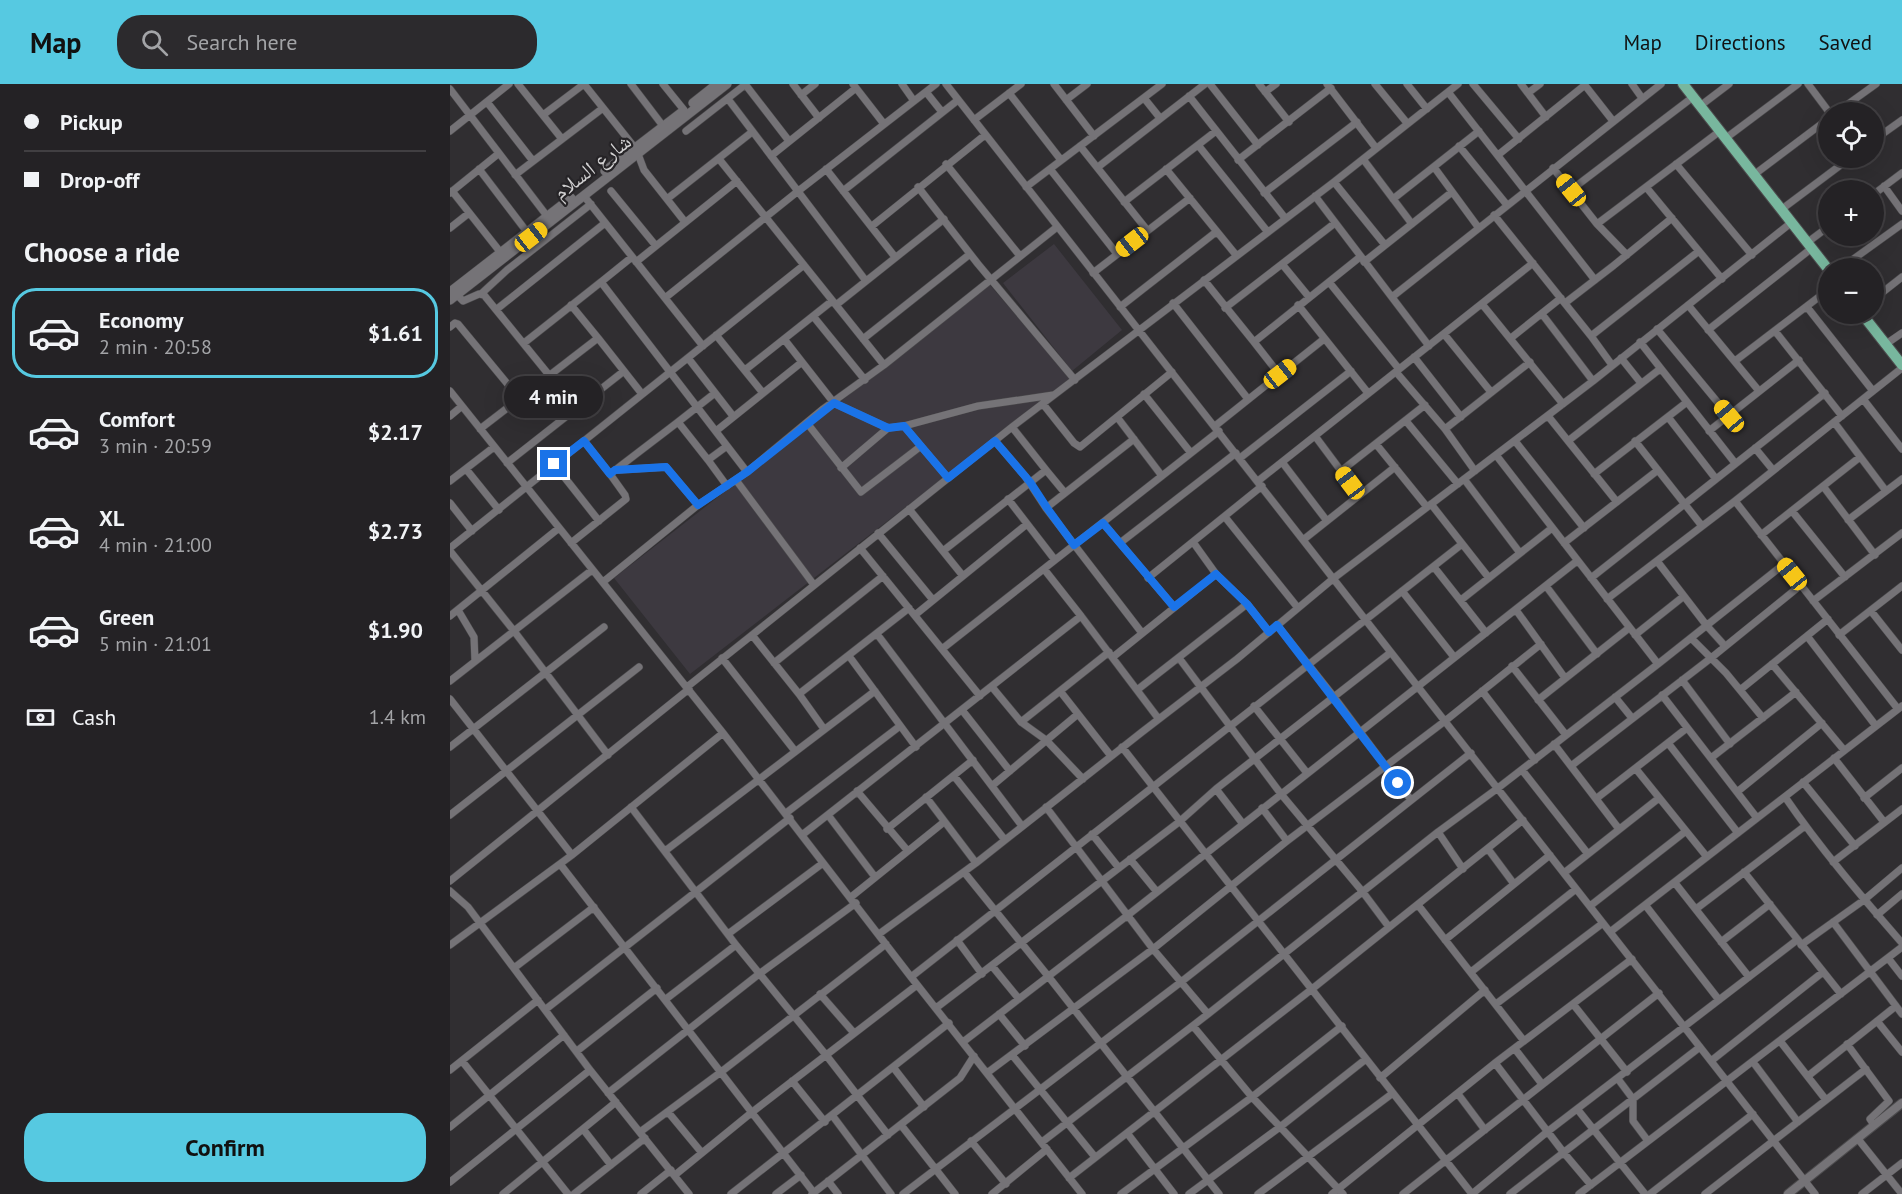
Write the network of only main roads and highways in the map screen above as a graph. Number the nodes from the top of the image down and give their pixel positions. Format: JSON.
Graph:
{"nodes":[{"id":1,"x":717,"y":84,"type":"edge"},
{"id":2,"x":727,"y":84,"type":"edge"},
{"id":3,"x":1683,"y":84,"type":"edge"},
{"id":4,"x":636,"y":151,"type":"junction"},
{"id":5,"x":1820,"y":258,"type":"edge"},
{"id":6,"x":452,"y":296,"type":"edge"},
{"id":7,"x":1870,"y":324,"type":"edge"},
{"id":8,"x":1902,"y":367,"type":"edge"}],
"edges":[{"from":1,"to":4,"type":"main road","name":"شارع السلام"},
{"from":2,"to":4,"type":"main road","name":"شارع السلام"},
{"from":3,"to":5,"type":"highway"},
{"from":4,"to":6,"type":"main road","name":"شارع السلام"},
{"from":4,"to":6,"type":"main road","name":"شارع السلام"},
{"from":7,"to":8,"type":"highway"}]}
